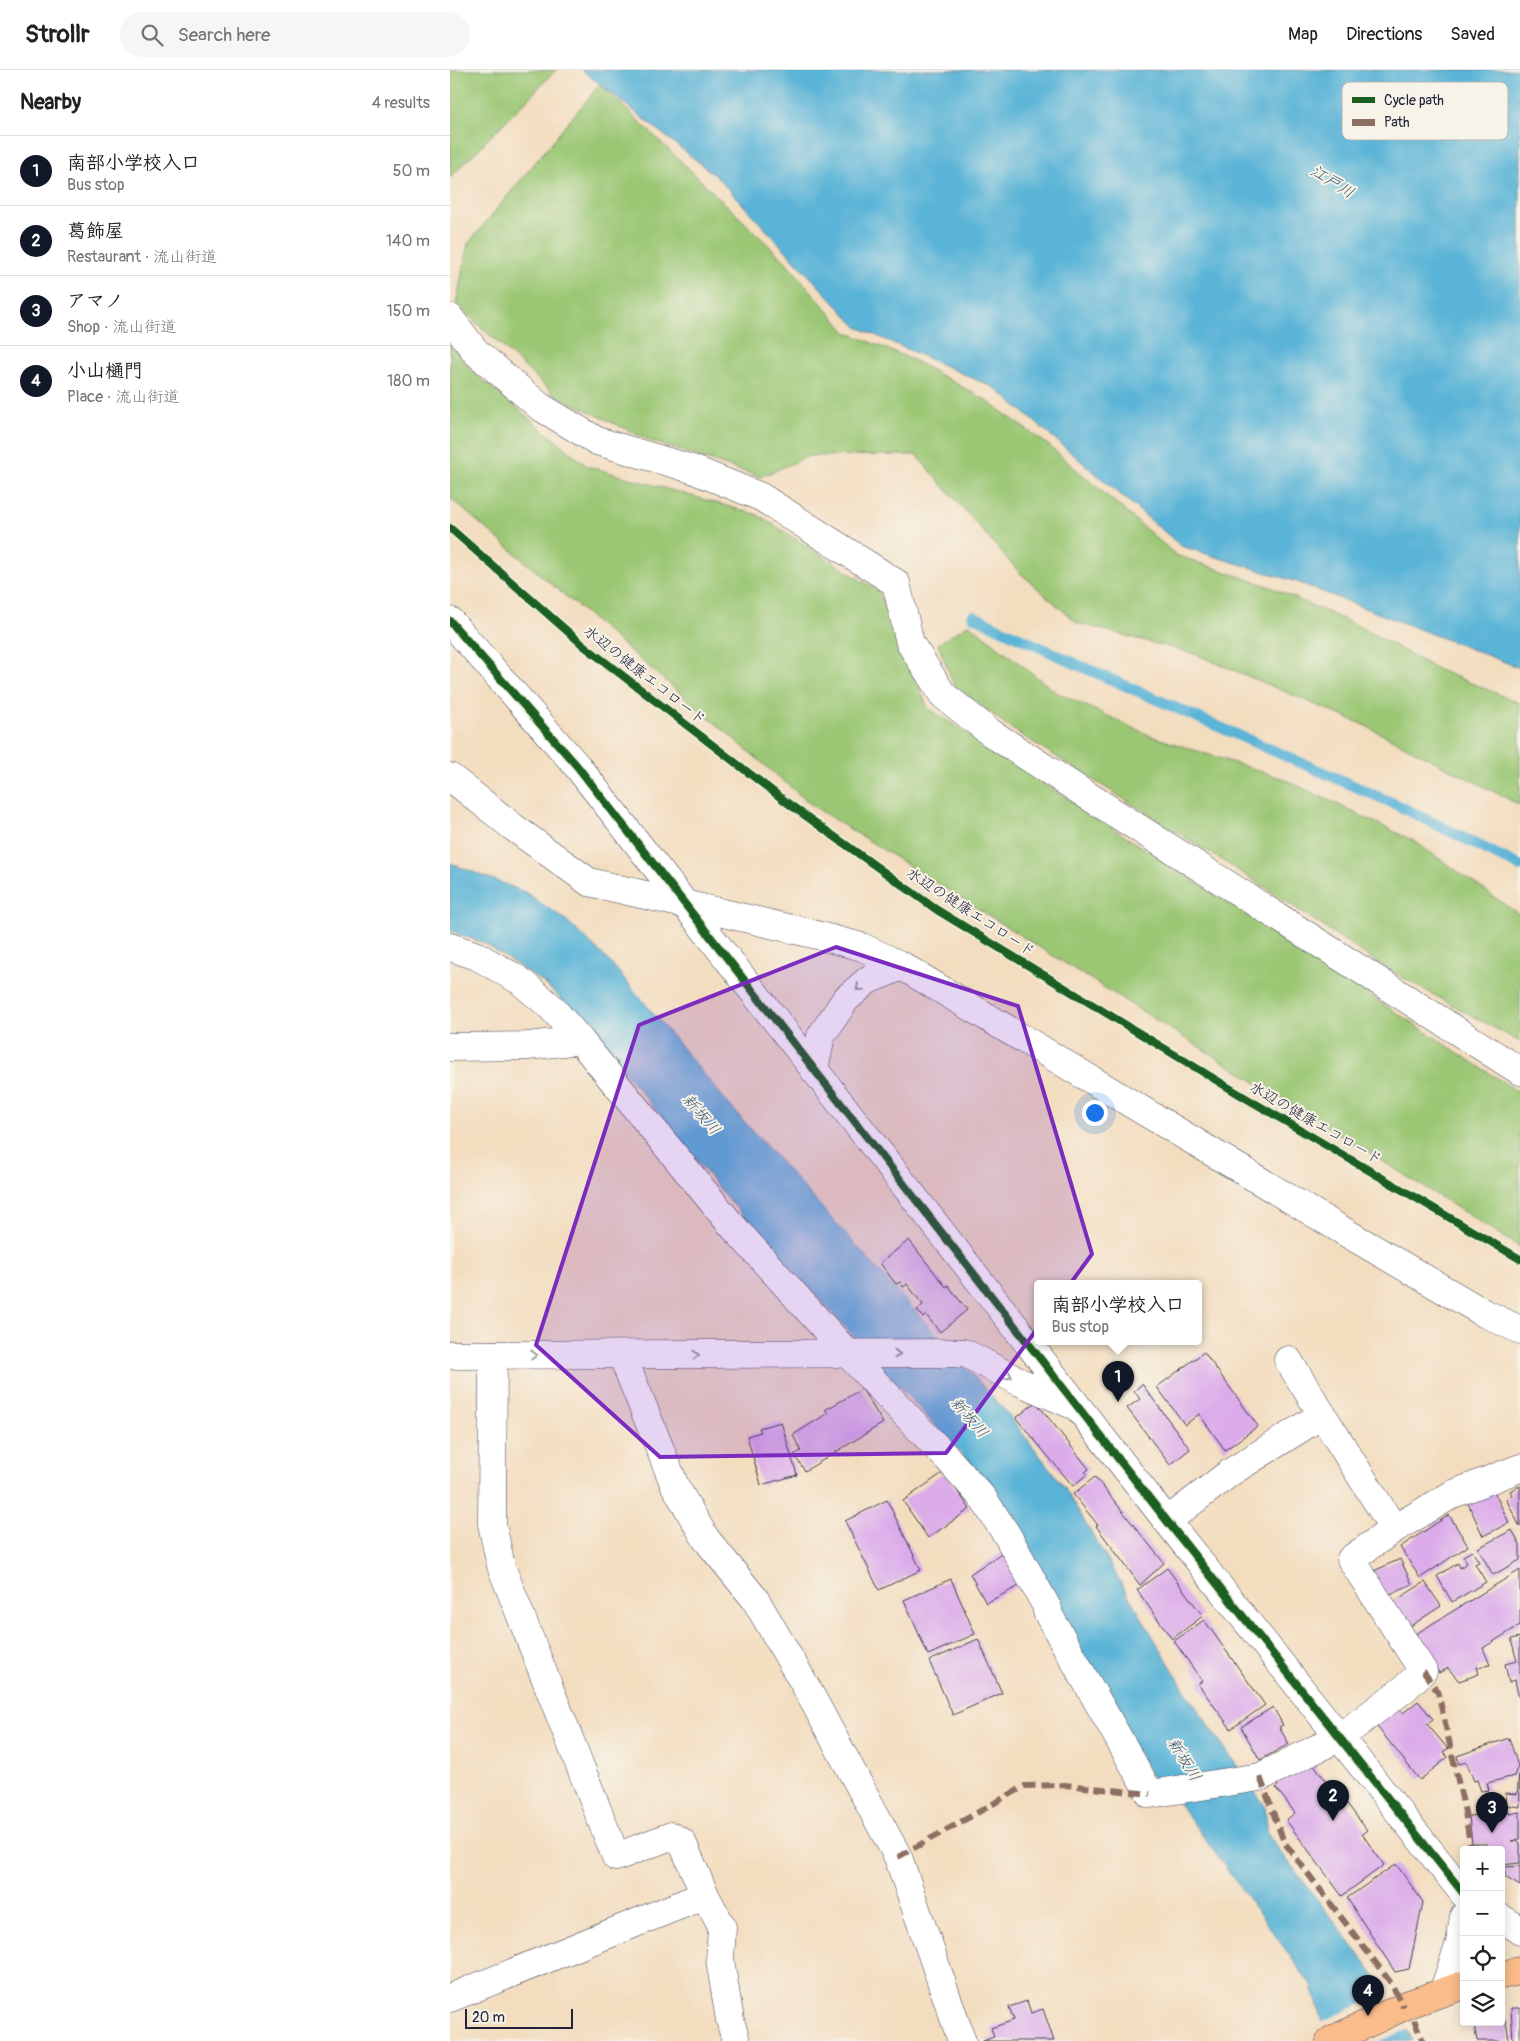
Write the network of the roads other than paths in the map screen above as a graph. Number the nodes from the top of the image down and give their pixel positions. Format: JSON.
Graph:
{"nodes":[{"id":1,"x":450,"y":318,"type":"edge"},
{"id":2,"x":450,"y":621,"type":"edge"},
{"id":3,"x":450,"y":777,"type":"edge"},
{"id":4,"x":687,"y":906,"type":"junction"},
{"id":5,"x":450,"y":947,"type":"edge"},
{"id":6,"x":902,"y":966,"type":"junction"},
{"id":7,"x":580,"y":1040,"type":"junction"},
{"id":8,"x":450,"y":1047,"type":"edge"},
{"id":9,"x":814,"y":1070,"type":"junction"},
{"id":10,"x":1520,"y":1071,"type":"edge"},
{"id":11,"x":1520,"y":1330,"type":"edge"},
{"id":12,"x":450,"y":1354,"type":"edge"},
{"id":13,"x":848,"y":1354,"type":"junction"},
{"id":14,"x":493,"y":1355,"type":"junction"},
{"id":15,"x":622,"y":1355,"type":"junction"},
{"id":16,"x":1288,"y":1360,"type":"dead end"},
{"id":17,"x":1079,"y":1408,"type":"junction"},
{"id":18,"x":1322,"y":1415,"type":"junction"},
{"id":19,"x":1520,"y":1468,"type":"edge"},
{"id":20,"x":1167,"y":1521,"type":"junction"},
{"id":21,"x":1394,"y":1529,"type":"junction"},
{"id":22,"x":1340,"y":1737,"type":"junction"},
{"id":23,"x":705,"y":1895,"type":"junction"},
{"id":24,"x":1460,"y":1898,"type":"edge"},
{"id":25,"x":1505,"y":1921,"type":"edge"},
{"id":26,"x":1520,"y":1930,"type":"edge"},
{"id":27,"x":1461,"y":1936,"type":"edge"},
{"id":28,"x":1520,"y":1971,"type":"edge"},
{"id":29,"x":1505,"y":1974,"type":"edge"},
{"id":30,"x":1453,"y":1989,"type":"edge"},
{"id":31,"x":450,"y":1998,"type":"edge"},
{"id":32,"x":736,"y":2041,"type":"edge"},
{"id":33,"x":962,"y":2041,"type":"edge"},
{"id":34,"x":1330,"y":2041,"type":"edge"}],
"edges":[{"from":1,"to":10,"type":"street"},
{"from":2,"to":4,"type":"street"},
{"from":3,"to":4,"type":"street"},
{"from":4,"to":6,"type":"street"},
{"from":4,"to":9,"type":"street"},
{"from":5,"to":7,"type":"street"},
{"from":6,"to":9,"type":"street","one_way":true},
{"from":6,"to":11,"type":"street"},
{"from":7,"to":8,"type":"street"},
{"from":7,"to":13,"type":"street"},
{"from":9,"to":17,"type":"street"},
{"from":12,"to":14,"type":"street"},
{"from":15,"to":13,"type":"street","one_way":true},
{"from":13,"to":17,"type":"street","one_way":true},
{"from":13,"to":22,"type":"street"},
{"from":14,"to":15,"type":"street","one_way":true},
{"from":14,"to":23,"type":"street"},
{"from":15,"to":33,"type":"street"},
{"from":16,"to":18,"type":"street"},
{"from":17,"to":20,"type":"street"},
{"from":18,"to":20,"type":"street"},
{"from":18,"to":21,"type":"street"},
{"from":19,"to":21,"type":"street"},
{"from":20,"to":22,"type":"street"},
{"from":21,"to":22,"type":"street"},
{"from":22,"to":24,"type":"street"},
{"from":23,"to":31,"type":"street"},
{"from":23,"to":32,"type":"street"},
{"from":25,"to":26,"type":"street"},
{"from":27,"to":30,"type":"street"},
{"from":28,"to":29,"type":"main road"},
{"from":30,"to":34,"type":"main road"}]}
